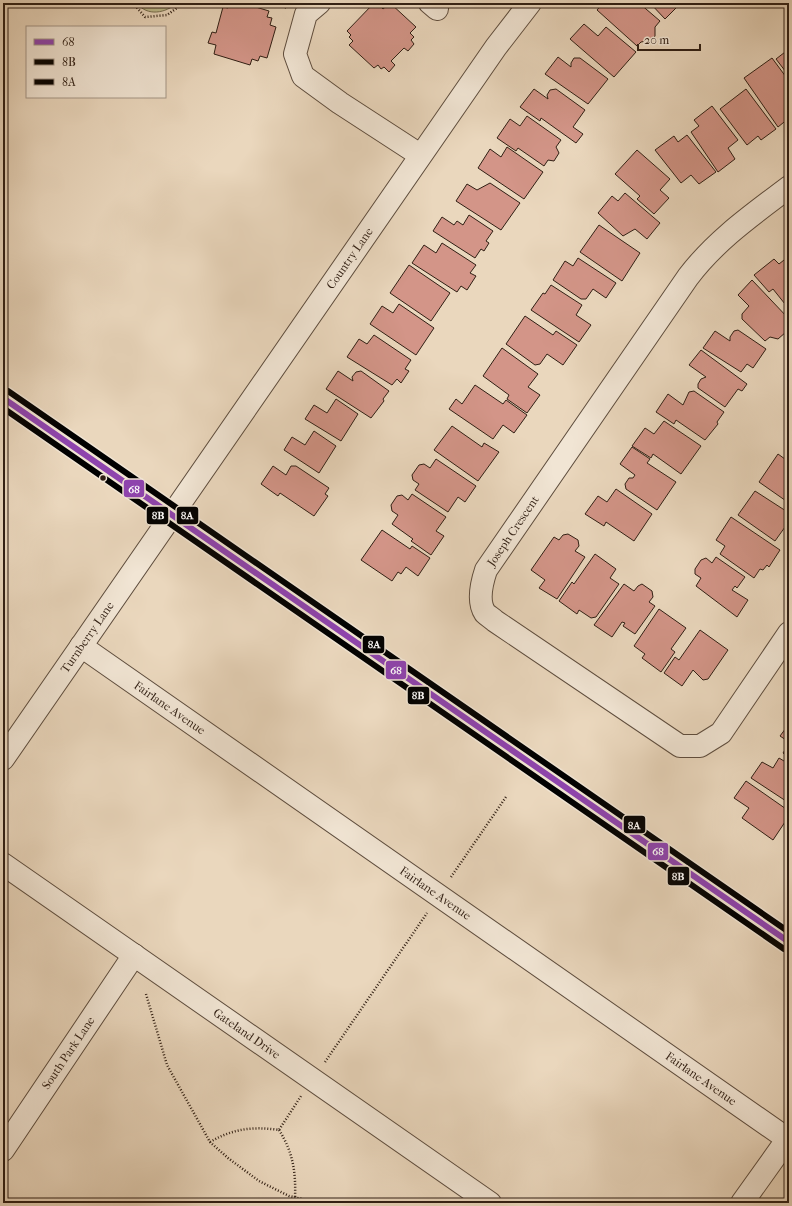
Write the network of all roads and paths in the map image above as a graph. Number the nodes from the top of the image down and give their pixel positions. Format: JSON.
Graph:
{"nodes":[{"id":1,"x":133,"y":3,"type":"edge"},
{"id":2,"x":184,"y":3,"type":"edge"},
{"id":3,"x":319,"y":3,"type":"edge"},
{"id":4,"x":530,"y":3,"type":"edge"},
{"id":5,"x":420,"y":155,"type":"junction"},
{"id":6,"x":789,"y":187,"type":"edge"},
{"id":7,"x":3,"y":398,"type":"edge"},
{"id":8,"x":172,"y":515,"type":"junction"},
{"id":9,"x":789,"y":633,"type":"edge"},
{"id":10,"x":81,"y":646,"type":"junction"},
{"id":11,"x":3,"y":759,"type":"edge"},
{"id":12,"x":506,"y":797,"type":"dead end"},
{"id":13,"x":3,"y":864,"type":"edge"},
{"id":14,"x":438,"y":896,"type":"junction"},
{"id":15,"x":789,"y":942,"type":"edge"},
{"id":16,"x":134,"y":956,"type":"junction"},
{"id":17,"x":146,"y":994,"type":"dead end"},
{"id":18,"x":313,"y":1080,"type":"junction"},
{"id":19,"x":279,"y":1130,"type":"junction"},
{"id":20,"x":788,"y":1139,"type":"edge"},
{"id":21,"x":210,"y":1142,"type":"junction"},
{"id":22,"x":3,"y":1150,"type":"edge"},
{"id":23,"x":295,"y":1198,"type":"junction"},
{"id":24,"x":482,"y":1201,"type":"edge"},
{"id":25,"x":320,"y":1203,"type":"edge"},
{"id":26,"x":742,"y":1203,"type":"edge"}],
"edges":[{"from":1,"to":2,"type":"path"},
{"from":3,"to":5,"type":"street"},
{"from":4,"to":5,"type":"street","name":"Country Lane"},
{"from":5,"to":8,"type":"street","name":"Country Lane"},
{"from":6,"to":9,"type":"street","name":"Joseph Crescent"},
{"from":7,"to":8,"type":"main road"},
{"from":8,"to":10,"type":"street","name":"Turnberry Lane"},
{"from":8,"to":15,"type":"main road"},
{"from":10,"to":11,"type":"street","name":"Turnberry Lane"},
{"from":10,"to":14,"type":"street","name":"Fairlane Avenue"},
{"from":12,"to":14,"type":"path"},
{"from":13,"to":16,"type":"street","name":"Gateland Drive"},
{"from":14,"to":18,"type":"path"},
{"from":14,"to":20,"type":"street","name":"Fairlane Avenue"},
{"from":16,"to":18,"type":"street","name":"Gateland Drive"},
{"from":16,"to":22,"type":"street","name":"South Park Lane"},
{"from":17,"to":21,"type":"path"},
{"from":18,"to":19,"type":"path"},
{"from":18,"to":24,"type":"street","name":"Gateland Drive"},
{"from":19,"to":21,"type":"path"},
{"from":19,"to":23,"type":"path"},
{"from":20,"to":26,"type":"street"},
{"from":21,"to":23,"type":"path"},
{"from":23,"to":25,"type":"path"}]}
